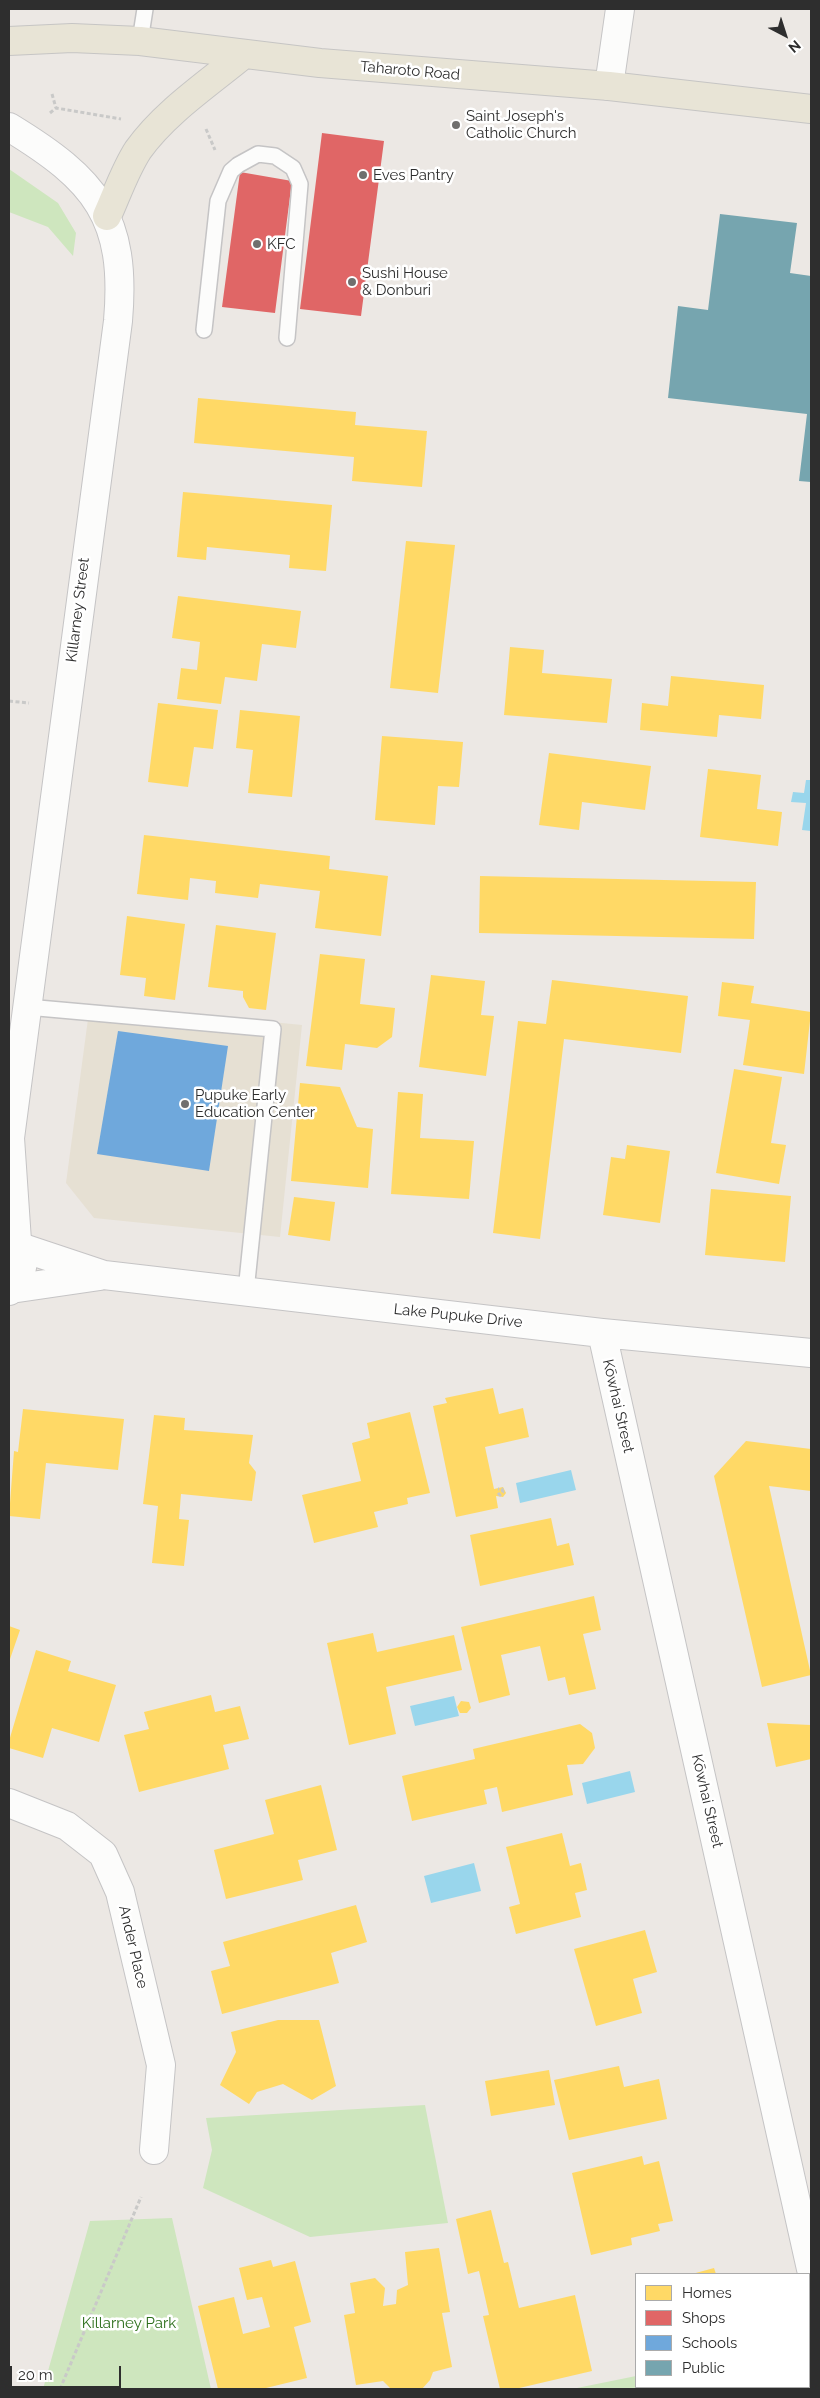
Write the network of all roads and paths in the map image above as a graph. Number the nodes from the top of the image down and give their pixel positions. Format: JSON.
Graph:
{"nodes":[{"id":1,"x":145,"y":9,"type":"edge"},
{"id":2,"x":620,"y":9,"type":"edge"},
{"id":3,"x":9,"y":41,"type":"edge"},
{"id":4,"x":140,"y":42,"type":"junction"},
{"id":5,"x":244,"y":54,"type":"junction"},
{"id":6,"x":609,"y":86,"type":"junction"},
{"id":7,"x":52,"y":94,"type":"dead end"},
{"id":8,"x":56,"y":108,"type":"junction"},
{"id":9,"x":811,"y":110,"type":"edge"},
{"id":10,"x":45,"y":116,"type":"dead end"},
{"id":11,"x":124,"y":119,"type":"dead end"},
{"id":12,"x":9,"y":127,"type":"edge"},
{"id":13,"x":205,"y":128,"type":"dead end"},
{"id":14,"x":213,"y":148,"type":"dead end"},
{"id":15,"x":107,"y":216,"type":"junction"},
{"id":16,"x":204,"y":330,"type":"dead end"},
{"id":17,"x":287,"y":338,"type":"dead end"},
{"id":18,"x":9,"y":701,"type":"edge"},
{"id":19,"x":29,"y":704,"type":"dead end"},
{"id":20,"x":27,"y":1007,"type":"junction"},
{"id":21,"x":9,"y":1139,"type":"edge"},
{"id":22,"x":15,"y":1240,"type":"edge"},
{"id":23,"x":104,"y":1275,"type":"junction"},
{"id":24,"x":10,"y":1290,"type":"edge"},
{"id":25,"x":246,"y":1292,"type":"junction"},
{"id":26,"x":602,"y":1333,"type":"junction"},
{"id":27,"x":811,"y":1353,"type":"edge"},
{"id":28,"x":9,"y":1803,"type":"edge"},
{"id":29,"x":154,"y":2150,"type":"dead end"},
{"id":30,"x":141,"y":2197,"type":"dead end"},
{"id":31,"x":811,"y":2269,"type":"edge"},
{"id":32,"x":60,"y":2389,"type":"edge"}],
"edges":[{"from":1,"to":4,"type":"lane"},
{"from":2,"to":6,"type":"street"},
{"from":3,"to":4,"type":"main road","name":"Taharoto Road"},
{"from":4,"to":5,"type":"main road","name":"Taharoto Road"},
{"from":5,"to":6,"type":"main road","name":"Taharoto Road"},
{"from":5,"to":15,"type":"main road"},
{"from":6,"to":9,"type":"main road","name":"Taharoto Road"},
{"from":7,"to":8,"type":"path"},
{"from":8,"to":10,"type":"path"},
{"from":8,"to":11,"type":"path"},
{"from":12,"to":15,"type":"street","name":"Killarney Street"},
{"from":13,"to":14,"type":"path"},
{"from":15,"to":20,"type":"street","name":"Killarney Street"},
{"from":16,"to":17,"type":"lane"},
{"from":18,"to":19,"type":"path"},
{"from":20,"to":21,"type":"street","name":"Killarney Street"},
{"from":20,"to":25,"type":"lane"},
{"from":21,"to":22,"type":"street","name":"Killarney Street"},
{"from":22,"to":23,"type":"street","name":"Lake Pupuke Drive"},
{"from":22,"to":24,"type":"street","name":"Killarney Street"},
{"from":23,"to":24,"type":"street","name":"Lake Pupuke Drive"},
{"from":23,"to":25,"type":"street","name":"Lake Pupuke Drive"},
{"from":25,"to":26,"type":"street","name":"Lake Pupuke Drive"},
{"from":26,"to":27,"type":"street","name":"Lake Pupuke Drive"},
{"from":26,"to":31,"type":"street","name":"Kōwhai Street"},
{"from":28,"to":29,"type":"street","name":"Ander Place"},
{"from":30,"to":32,"type":"path"}]}
